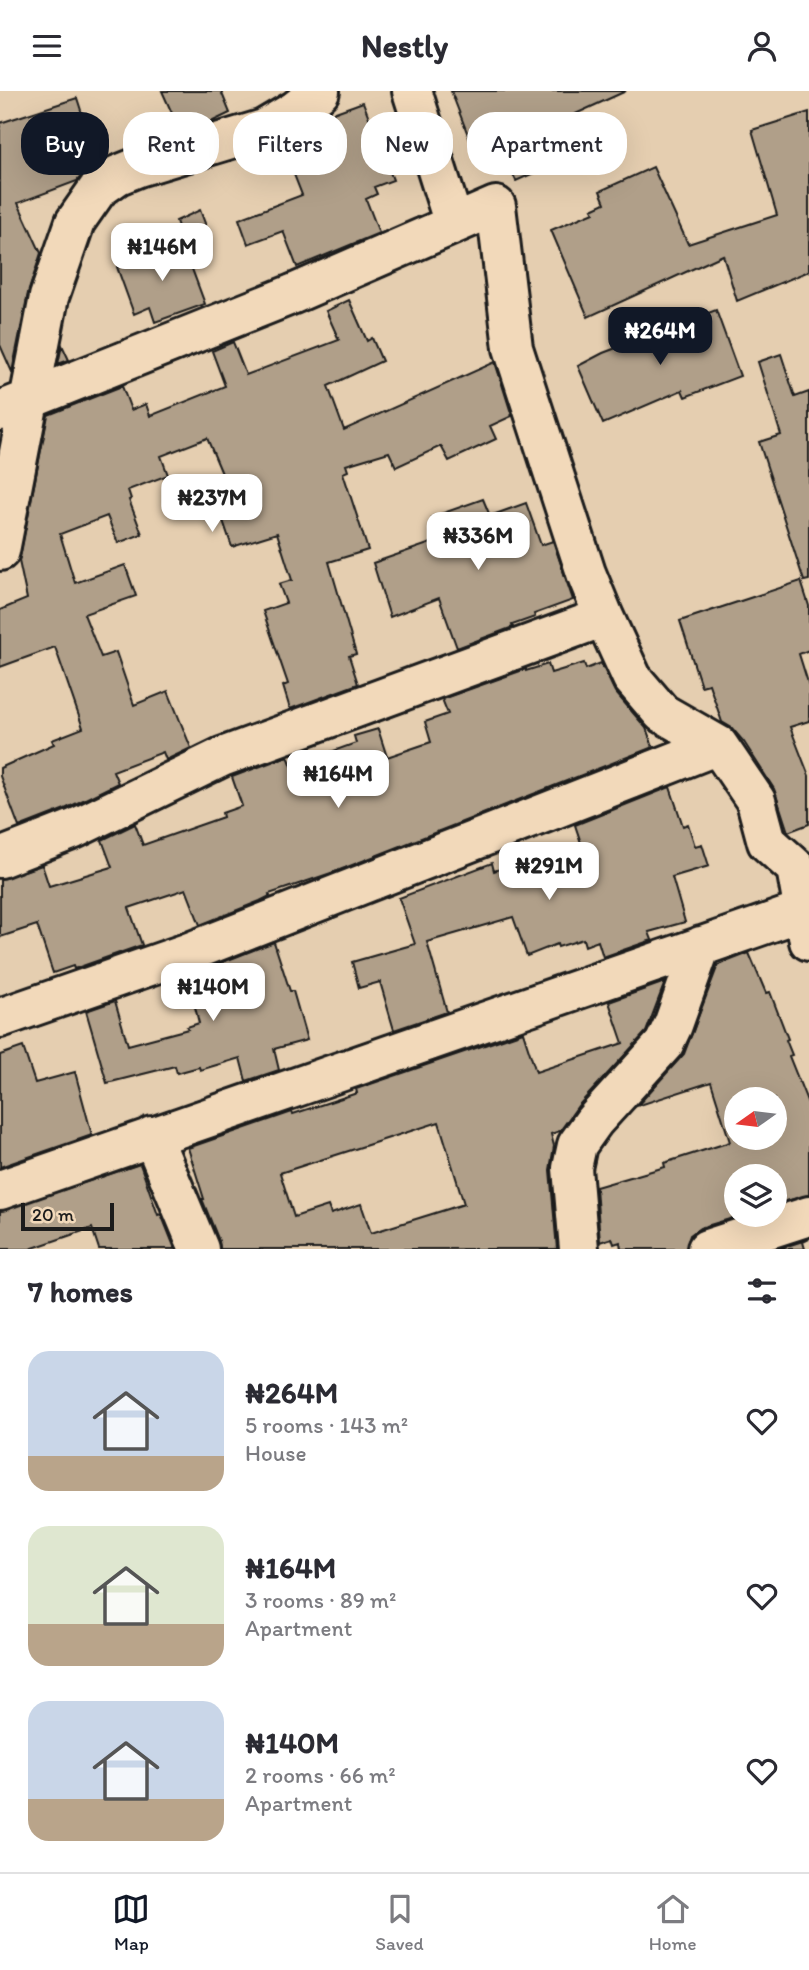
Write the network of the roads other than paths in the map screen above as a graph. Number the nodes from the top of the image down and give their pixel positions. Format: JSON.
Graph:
{"nodes":[{"id":1,"x":320,"y":91,"type":"edge"},
{"id":2,"x":412,"y":91,"type":"edge"},
{"id":3,"x":454,"y":224,"type":"junction"},
{"id":4,"x":15,"y":405,"type":"edge"},
{"id":5,"x":0,"y":551,"type":"edge"},
{"id":6,"x":604,"y":617,"type":"junction"},
{"id":7,"x":718,"y":745,"type":"junction"},
{"id":8,"x":0,"y":858,"type":"edge"},
{"id":9,"x":806,"y":926,"type":"edge"},
{"id":10,"x":701,"y":946,"type":"junction"},
{"id":11,"x":0,"y":1018,"type":"edge"},
{"id":12,"x":152,"y":1136,"type":"junction"},
{"id":13,"x":0,"y":1190,"type":"edge"},
{"id":14,"x":809,"y":1216,"type":"edge"},
{"id":15,"x":199,"y":1249,"type":"edge"},
{"id":16,"x":579,"y":1249,"type":"edge"},
{"id":17,"x":707,"y":1249,"type":"edge"}],
"edges":[{"from":1,"to":4,"type":"street"},
{"from":2,"to":3,"type":"street"},
{"from":3,"to":4,"type":"street"},
{"from":3,"to":6,"type":"street"},
{"from":4,"to":5,"type":"street"},
{"from":6,"to":7,"type":"street"},
{"from":6,"to":8,"type":"street"},
{"from":7,"to":9,"type":"street"},
{"from":7,"to":11,"type":"street"},
{"from":9,"to":10,"type":"street"},
{"from":10,"to":12,"type":"street"},
{"from":10,"to":16,"type":"street"},
{"from":12,"to":13,"type":"street"},
{"from":12,"to":15,"type":"street"},
{"from":14,"to":17,"type":"street"}]}
